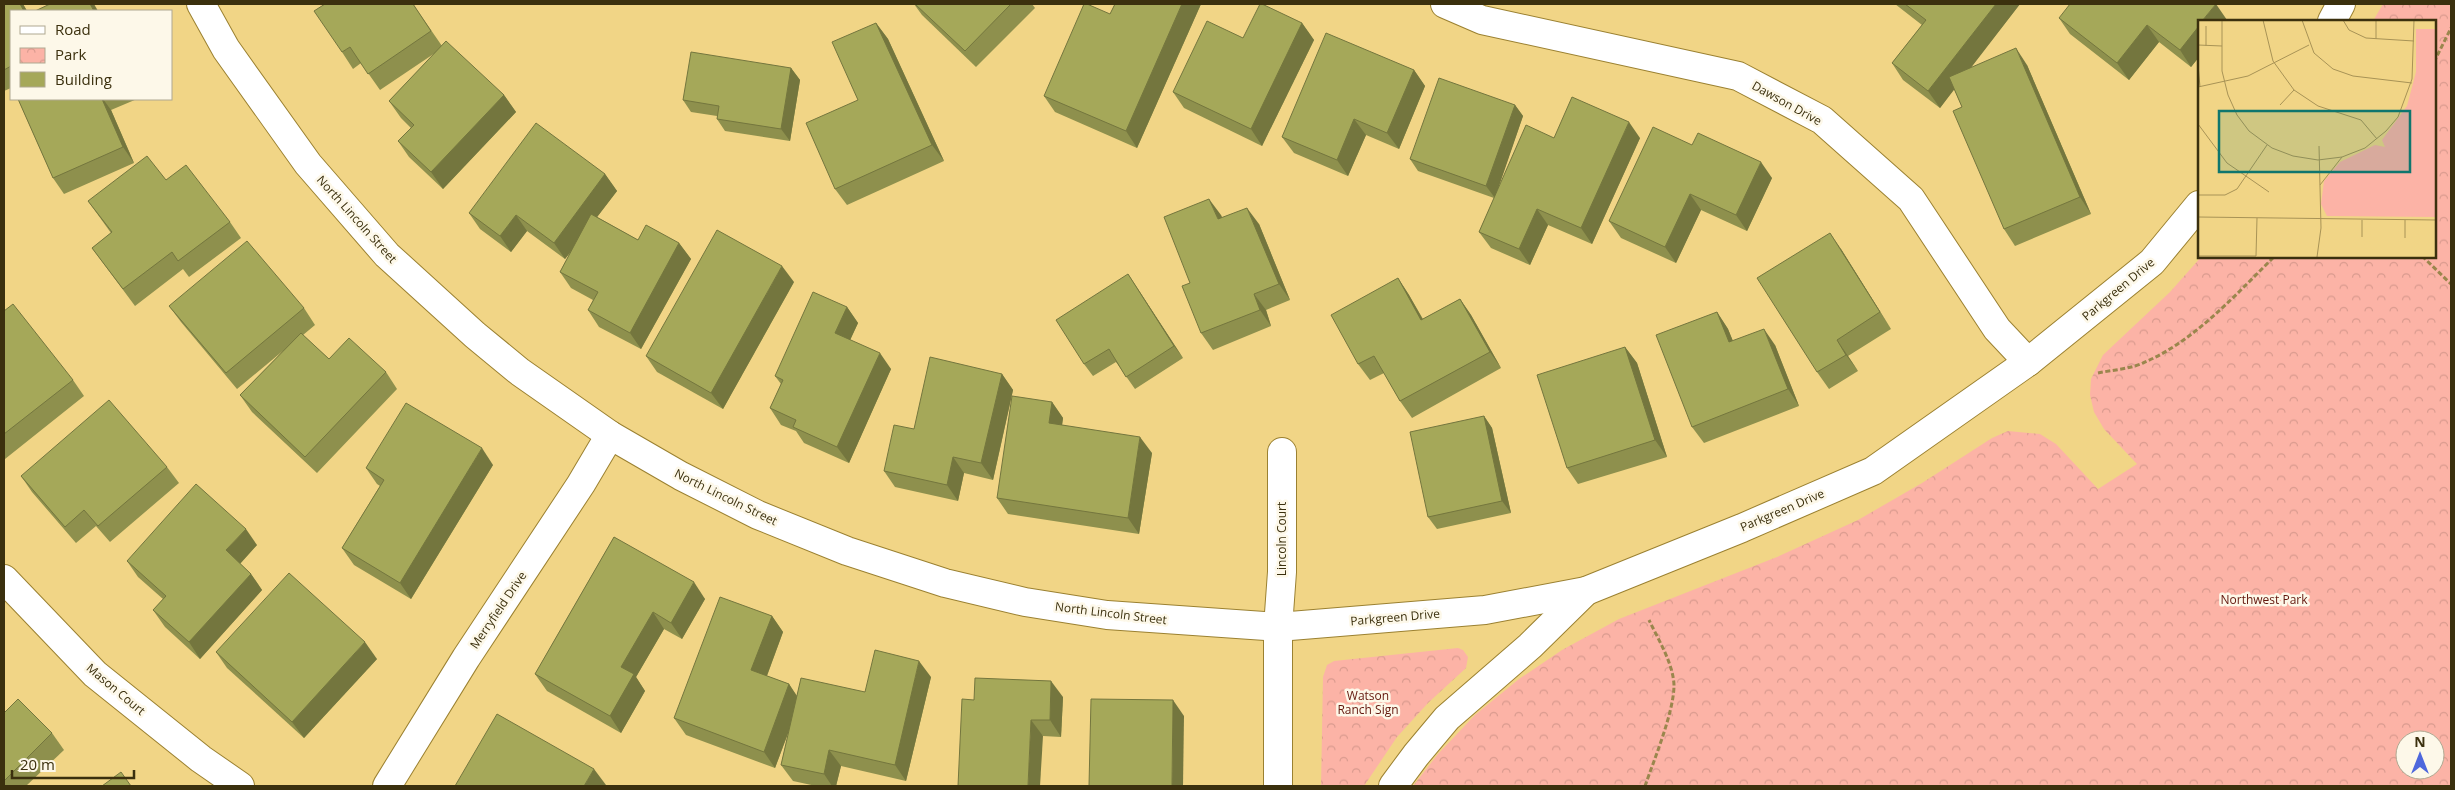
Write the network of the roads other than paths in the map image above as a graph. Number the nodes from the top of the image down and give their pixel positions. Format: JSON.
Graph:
{"nodes":[{"id":1,"x":201,"y":4,"type":"edge"},
{"id":2,"x":1445,"y":4,"type":"edge"},
{"id":3,"x":2341,"y":4,"type":"edge"},
{"id":4,"x":2333,"y":20,"type":"edge"},
{"id":5,"x":2198,"y":206,"type":"edge"},
{"id":6,"x":2028,"y":362,"type":"junction"},
{"id":7,"x":610,"y":436,"type":"junction"},
{"id":8,"x":1282,"y":452,"type":"dead end"},
{"id":9,"x":4,"y":579,"type":"edge"},
{"id":10,"x":1586,"y":591,"type":"junction"},
{"id":11,"x":1278,"y":627,"type":"junction"},
{"id":12,"x":240,"y":786,"type":"edge"},
{"id":13,"x":387,"y":786,"type":"edge"},
{"id":14,"x":1278,"y":786,"type":"edge"},
{"id":15,"x":1393,"y":786,"type":"edge"}],
"edges":[{"from":1,"to":7,"type":"street","name":"North Lincoln Street"},
{"from":2,"to":6,"type":"street","name":"Dawson Drive"},
{"from":3,"to":4,"type":"street"},
{"from":5,"to":6,"type":"street","name":"Parkgreen Drive"},
{"from":6,"to":10,"type":"street","name":"Parkgreen Drive"},
{"from":7,"to":11,"type":"street","name":"North Lincoln Street"},
{"from":7,"to":13,"type":"street","name":"Merryfield Drive"},
{"from":8,"to":11,"type":"street","name":"Lincoln Court"},
{"from":9,"to":12,"type":"street","name":"Mason Court"},
{"from":10,"to":11,"type":"street","name":"Parkgreen Drive"},
{"from":10,"to":15,"type":"street"},
{"from":11,"to":14,"type":"street"}]}
